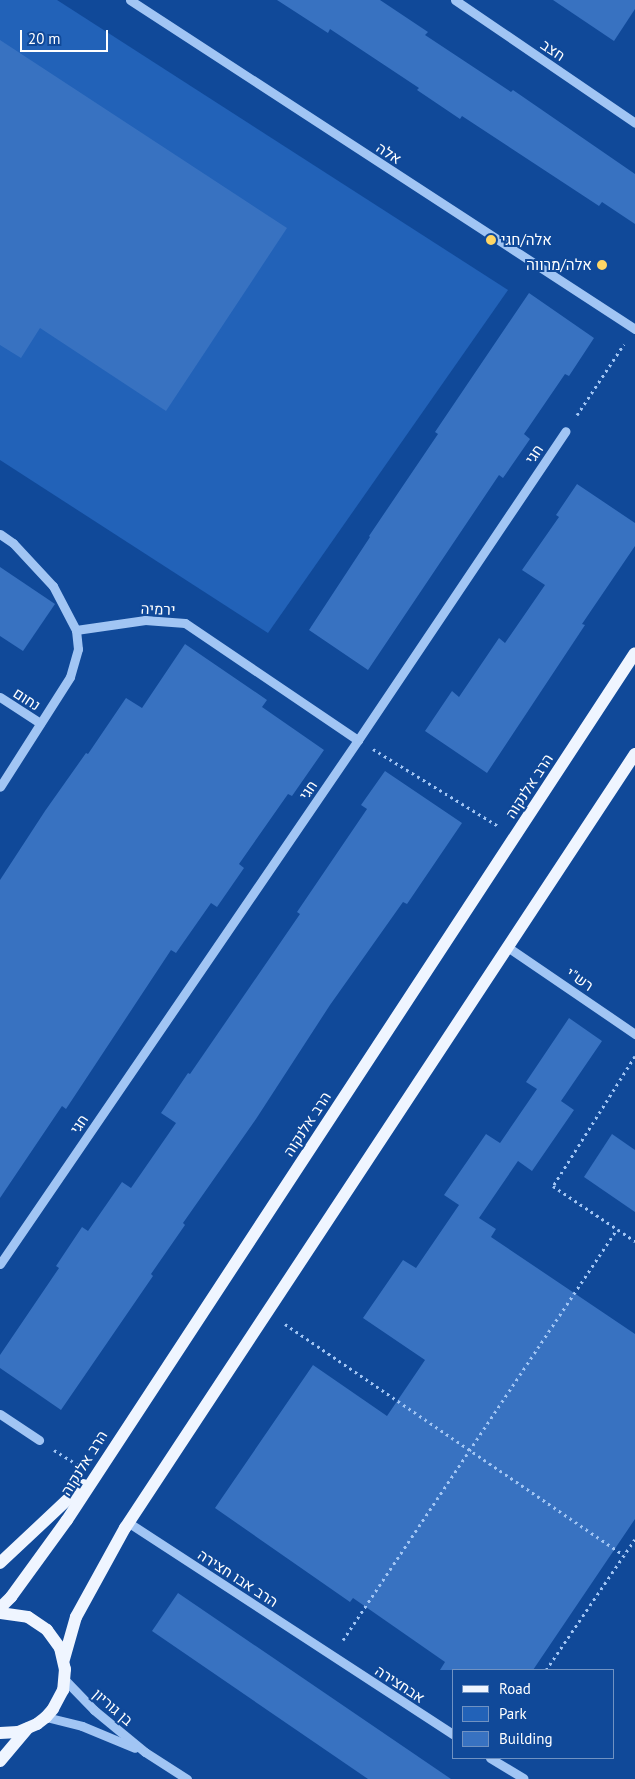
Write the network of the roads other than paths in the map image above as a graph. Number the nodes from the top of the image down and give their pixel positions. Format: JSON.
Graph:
{"nodes":[{"id":1,"x":130,"y":0,"type":"edge"},
{"id":2,"x":455,"y":0,"type":"edge"},
{"id":3,"x":635,"y":123,"type":"edge"},
{"id":4,"x":635,"y":329,"type":"edge"},
{"id":5,"x":566,"y":431,"type":"road end"},
{"id":6,"x":0,"y":534,"type":"edge"},
{"id":7,"x":76,"y":630,"type":"junction"},
{"id":8,"x":635,"y":653,"type":"edge"},
{"id":9,"x":0,"y":697,"type":"edge"},
{"id":10,"x":40,"y":723,"type":"junction"},
{"id":11,"x":358,"y":740,"type":"junction"},
{"id":12,"x":635,"y":754,"type":"edge"},
{"id":13,"x":0,"y":787,"type":"edge"},
{"id":14,"x":509,"y":948,"type":"junction"},
{"id":15,"x":635,"y":1034,"type":"edge"},
{"id":16,"x":0,"y":1264,"type":"edge"},
{"id":17,"x":0,"y":1414,"type":"edge"},
{"id":18,"x":39,"y":1440,"type":"road end"},
{"id":19,"x":96,"y":1472,"type":"junction"},
{"id":20,"x":129,"y":1523,"type":"junction"},
{"id":21,"x":0,"y":1563,"type":"edge"},
{"id":22,"x":0,"y":1608,"type":"edge"},
{"id":23,"x":0,"y":1613,"type":"edge"},
{"id":24,"x":332,"y":1657,"type":"joint"},
{"id":25,"x":64,"y":1659,"type":"junction"},
{"id":26,"x":65,"y":1680,"type":"junction"},
{"id":27,"x":46,"y":1717,"type":"junction"},
{"id":28,"x":28,"y":1728,"type":"junction"},
{"id":29,"x":0,"y":1733,"type":"edge"},
{"id":30,"x":452,"y":1734,"type":"edge"},
{"id":31,"x":145,"y":1752,"type":"junction"},
{"id":32,"x":492,"y":1759,"type":"edge"},
{"id":33,"x":0,"y":1761,"type":"edge"},
{"id":34,"x":522,"y":1778,"type":"edge"},
{"id":35,"x":187,"y":1779,"type":"edge"}],
"edges":[{"from":1,"to":4,"type":"street","name":"אלה"},
{"from":2,"to":3,"type":"street","name":"חצב"},
{"from":5,"to":11,"type":"street","name":"חגי"},
{"from":6,"to":7,"type":"street"},
{"from":7,"to":10,"type":"street"},
{"from":7,"to":11,"type":"street","name":"ירמיה"},
{"from":8,"to":19,"type":"main road","name":"הרב אלנקוה"},
{"from":9,"to":10,"type":"street","name":"נחום"},
{"from":10,"to":13,"type":"street"},
{"from":11,"to":16,"type":"street","name":"חגי"},
{"from":12,"to":14,"type":"main road"},
{"from":14,"to":15,"type":"street","name":"רש\"י"},
{"from":14,"to":20,"type":"main road"},
{"from":17,"to":18,"type":"street"},
{"from":19,"to":21,"type":"main road"},
{"from":19,"to":22,"type":"main road","name":"הרב אלנקוה"},
{"from":20,"to":24,"type":"street","name":"הרב אבו חצירה"},
{"from":20,"to":25,"type":"main road"},
{"from":23,"to":25,"type":"main road"},
{"from":24,"to":30,"type":"street","name":"אבחצירה"},
{"from":25,"to":26,"type":"main road"},
{"from":26,"to":27,"type":"main road"},
{"from":26,"to":31,"type":"street","name":"בן גוריון"},
{"from":27,"to":28,"type":"main road"},
{"from":27,"to":31,"type":"street","name":"בן גוריון"},
{"from":28,"to":29,"type":"main road"},
{"from":28,"to":33,"type":"main road"},
{"from":31,"to":35,"type":"street","name":"בן גוריון"},
{"from":32,"to":34,"type":"street"}]}
